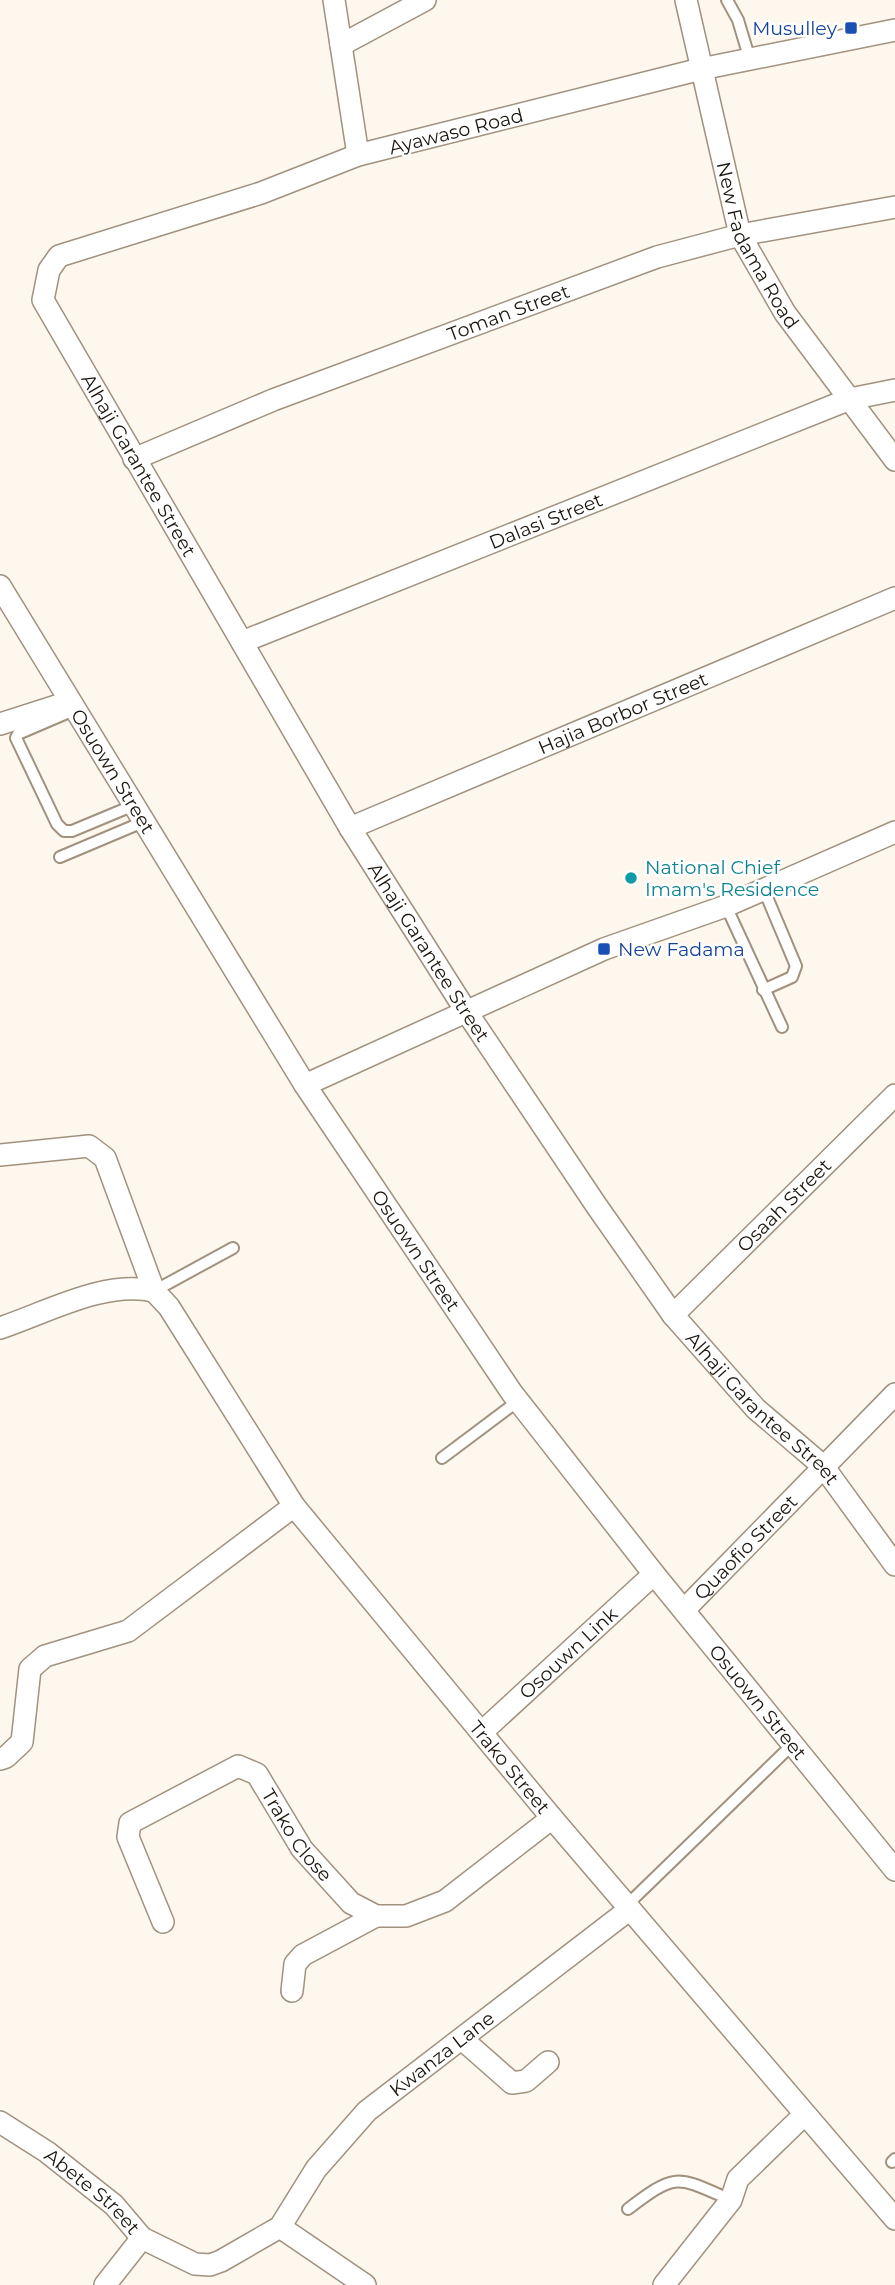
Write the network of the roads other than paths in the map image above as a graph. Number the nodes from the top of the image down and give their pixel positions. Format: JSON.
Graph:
{"nodes":[{"id":1,"x":334,"y":0,"type":"edge"},
{"id":2,"x":425,"y":0,"type":"edge"},
{"id":3,"x":686,"y":0,"type":"edge"},
{"id":4,"x":727,"y":0,"type":"edge"},
{"id":5,"x":895,"y":30,"type":"edge"},
{"id":6,"x":341,"y":45,"type":"junction"},
{"id":7,"x":750,"y":60,"type":"junction"},
{"id":8,"x":701,"y":69,"type":"junction"},
{"id":9,"x":358,"y":155,"type":"junction"},
{"id":10,"x":895,"y":207,"type":"edge"},
{"id":11,"x":740,"y":235,"type":"junction"},
{"id":12,"x":44,"y":286,"type":"joint"},
{"id":13,"x":895,"y":390,"type":"edge"},
{"id":14,"x":850,"y":399,"type":"junction"},
{"id":15,"x":134,"y":459,"type":"junction"},
{"id":16,"x":895,"y":460,"type":"edge"},
{"id":17,"x":3,"y":596,"type":"edge"},
{"id":18,"x":895,"y":598,"type":"edge"},
{"id":19,"x":242,"y":642,"type":"junction"},
{"id":20,"x":71,"y":706,"type":"junction"},
{"id":21,"x":0,"y":724,"type":"edge"},
{"id":22,"x":137,"y":814,"type":"junction"},
{"id":23,"x":351,"y":828,"type":"junction"},
{"id":24,"x":895,"y":832,"type":"edge"},
{"id":25,"x":60,"y":857,"type":"dead end"},
{"id":26,"x":764,"y":890,"type":"junction"},
{"id":27,"x":726,"y":906,"type":"junction"},
{"id":28,"x":763,"y":990,"type":"junction"},
{"id":29,"x":466,"y":1011,"type":"junction"},
{"id":30,"x":782,"y":1027,"type":"dead end"},
{"id":31,"x":305,"y":1085,"type":"junction"},
{"id":32,"x":895,"y":1095,"type":"edge"},
{"id":33,"x":0,"y":1155,"type":"edge"},
{"id":34,"x":233,"y":1248,"type":"dead end"},
{"id":35,"x":154,"y":1291,"type":"junction"},
{"id":36,"x":673,"y":1315,"type":"junction"},
{"id":37,"x":0,"y":1328,"type":"edge"},
{"id":38,"x":895,"y":1394,"type":"edge"},
{"id":39,"x":518,"y":1401,"type":"junction"},
{"id":40,"x":442,"y":1458,"type":"dead end"},
{"id":41,"x":823,"y":1466,"type":"junction"},
{"id":42,"x":294,"y":1506,"type":"junction"},
{"id":43,"x":895,"y":1565,"type":"edge"},
{"id":44,"x":654,"y":1574,"type":"junction"},
{"id":45,"x":684,"y":1610,"type":"junction"},
{"id":46,"x":482,"y":1731,"type":"junction"},
{"id":47,"x":793,"y":1744,"type":"junction"},
{"id":48,"x":0,"y":1759,"type":"edge"},
{"id":49,"x":552,"y":1818,"type":"junction"},
{"id":50,"x":895,"y":1870,"type":"edge"},
{"id":51,"x":629,"y":1907,"type":"junction"},
{"id":52,"x":376,"y":1916,"type":"junction"},
{"id":53,"x":163,"y":1922,"type":"dead end"},
{"id":54,"x":292,"y":1991,"type":"dead end"},
{"id":55,"x":462,"y":2039,"type":"junction"},
{"id":56,"x":548,"y":2062,"type":"dead end"},
{"id":57,"x":804,"y":2115,"type":"junction"},
{"id":58,"x":0,"y":2122,"type":"edge"},
{"id":59,"x":731,"y":2200,"type":"junction"},
{"id":60,"x":628,"y":2209,"type":"dead end"},
{"id":61,"x":895,"y":2220,"type":"edge"},
{"id":62,"x":280,"y":2227,"type":"junction"},
{"id":63,"x":142,"y":2238,"type":"junction"},
{"id":64,"x":105,"y":2285,"type":"edge"},
{"id":65,"x":365,"y":2285,"type":"edge"},
{"id":66,"x":664,"y":2285,"type":"edge"}],
"edges":[{"from":1,"to":6,"type":"street"},
{"from":2,"to":6,"type":"street"},
{"from":3,"to":8,"type":"street","name":"New Fadama Road"},
{"from":4,"to":7,"type":"lane"},
{"from":5,"to":7,"type":"street","name":"Ayawaso Road"},
{"from":6,"to":9,"type":"street"},
{"from":7,"to":8,"type":"street","name":"Ayawaso Road"},
{"from":8,"to":9,"type":"street","name":"Ayawaso Road"},
{"from":8,"to":11,"type":"street","name":"New Fadama Road"},
{"from":9,"to":12,"type":"street","name":"Ayawaso Road"},
{"from":10,"to":11,"type":"street","name":"Toman Street"},
{"from":11,"to":14,"type":"street","name":"New Fadama Road"},
{"from":11,"to":15,"type":"street","name":"Toman Street"},
{"from":12,"to":15,"type":"street","name":"Alhaji Garantee Street"},
{"from":13,"to":14,"type":"street","name":"Dalasi Street"},
{"from":14,"to":16,"type":"street","name":"New Fadama Road"},
{"from":14,"to":19,"type":"street","name":"Dalasi Street"},
{"from":15,"to":19,"type":"street","name":"Alhaji Garantee Street"},
{"from":17,"to":20,"type":"street","name":"Osuown Street"},
{"from":18,"to":23,"type":"street","name":"Hajia Borbor Street"},
{"from":19,"to":23,"type":"street","name":"Alhaji Garantee Street"},
{"from":20,"to":21,"type":"street"},
{"from":20,"to":22,"type":"street","name":"Osuown Street"},
{"from":20,"to":22,"type":"lane"},
{"from":22,"to":25,"type":"lane"},
{"from":22,"to":31,"type":"street","name":"Osuown Street"},
{"from":23,"to":29,"type":"street","name":"Alhaji Garantee Street"},
{"from":24,"to":26,"type":"street"},
{"from":26,"to":27,"type":"street"},
{"from":26,"to":28,"type":"lane"},
{"from":27,"to":28,"type":"lane"},
{"from":27,"to":29,"type":"street"},
{"from":28,"to":30,"type":"lane"},
{"from":29,"to":31,"type":"street"},
{"from":29,"to":36,"type":"street","name":"Alhaji Garantee Street"},
{"from":31,"to":39,"type":"street","name":"Osuown Street"},
{"from":32,"to":36,"type":"street","name":"Osaah Street"},
{"from":33,"to":35,"type":"street","name":"Trako Street"},
{"from":34,"to":35,"type":"lane"},
{"from":35,"to":37,"type":"street"},
{"from":35,"to":42,"type":"street","name":"Trako Street"},
{"from":36,"to":41,"type":"street","name":"Alhaji Garantee Street"},
{"from":38,"to":41,"type":"street","name":"Quaofio Street"},
{"from":39,"to":40,"type":"lane"},
{"from":39,"to":44,"type":"street","name":"Osuown Street"},
{"from":41,"to":43,"type":"street","name":"Alhaji Garantee Street"},
{"from":41,"to":45,"type":"street","name":"Quaofio Street"},
{"from":42,"to":46,"type":"street","name":"Trako Street"},
{"from":42,"to":48,"type":"street"},
{"from":44,"to":45,"type":"street","name":"Osuown Street"},
{"from":44,"to":46,"type":"street","name":"Osouwn Link"},
{"from":45,"to":47,"type":"street","name":"Osuown Street"},
{"from":46,"to":49,"type":"street","name":"Trako Street"},
{"from":47,"to":50,"type":"street","name":"Osuown Street"},
{"from":47,"to":51,"type":"lane"},
{"from":49,"to":51,"type":"street","name":"Trako Street"},
{"from":49,"to":52,"type":"street"},
{"from":51,"to":55,"type":"street","name":"Kwanza Lane"},
{"from":51,"to":57,"type":"street","name":"Trako Street"},
{"from":52,"to":53,"type":"street","name":"Trako Close"},
{"from":52,"to":54,"type":"street"},
{"from":55,"to":56,"type":"street"},
{"from":55,"to":62,"type":"street","name":"Kwanza Lane"},
{"from":57,"to":59,"type":"street"},
{"from":57,"to":61,"type":"street","name":"Trako Street"},
{"from":58,"to":63,"type":"street","name":"Abete Street"},
{"from":59,"to":60,"type":"lane"},
{"from":59,"to":66,"type":"street"},
{"from":62,"to":63,"type":"street","name":"Abete Street"},
{"from":62,"to":65,"type":"street"},
{"from":63,"to":64,"type":"street"}]}
